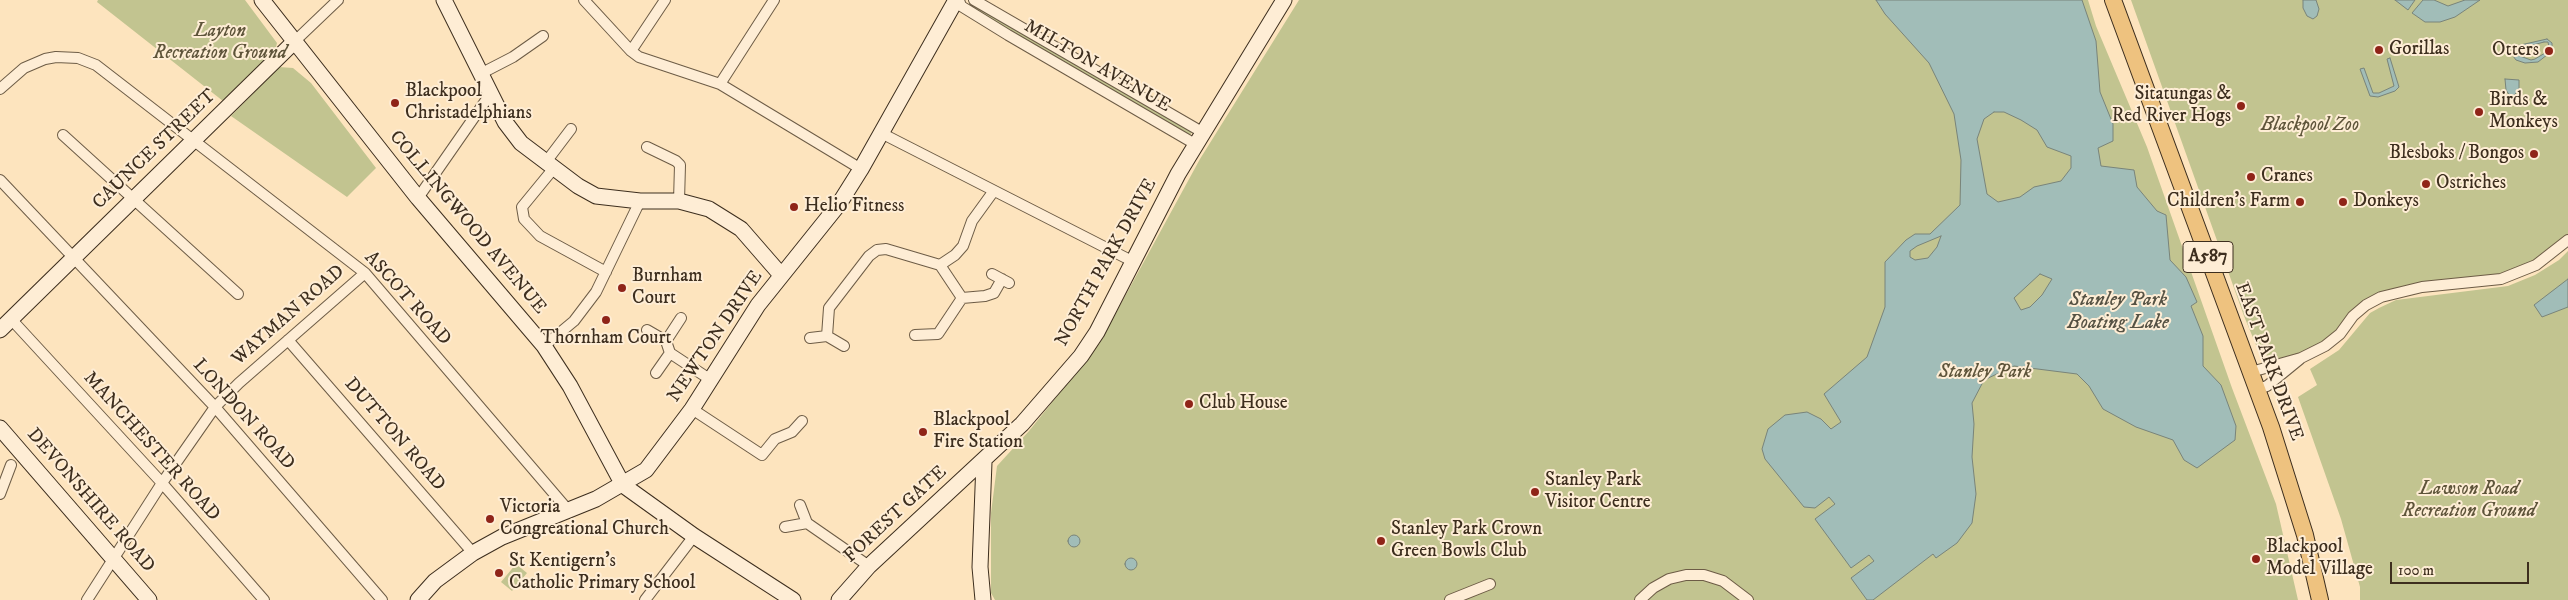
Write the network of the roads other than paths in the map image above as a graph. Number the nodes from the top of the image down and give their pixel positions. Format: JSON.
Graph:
{"nodes":[{"id":1,"x":262,"y":0,"type":"edge"},
{"id":2,"x":338,"y":0,"type":"edge"},
{"id":3,"x":444,"y":0,"type":"edge"},
{"id":4,"x":584,"y":0,"type":"edge"},
{"id":5,"x":665,"y":0,"type":"edge"},
{"id":6,"x":774,"y":0,"type":"edge"},
{"id":7,"x":957,"y":0,"type":"edge"},
{"id":8,"x":974,"y":0,"type":"edge"},
{"id":9,"x":1284,"y":0,"type":"edge"},
{"id":10,"x":2113,"y":0,"type":"edge"},
{"id":11,"x":543,"y":36,"type":"dead end"},
{"id":12,"x":294,"y":42,"type":"junction"},
{"id":13,"x":631,"y":51,"type":"junction"},
{"id":14,"x":482,"y":73,"type":"junction"},
{"id":15,"x":720,"y":84,"type":"junction"},
{"id":16,"x":0,"y":89,"type":"edge"},
{"id":17,"x":491,"y":93,"type":"junction"},
{"id":18,"x":571,"y":129,"type":"dead end"},
{"id":19,"x":883,"y":134,"type":"junction"},
{"id":20,"x":63,"y":135,"type":"dead end"},
{"id":21,"x":1199,"y":138,"type":"junction"},
{"id":22,"x":194,"y":140,"type":"junction"},
{"id":23,"x":647,"y":147,"type":"dead end"},
{"id":24,"x":550,"y":165,"type":"junction"},
{"id":25,"x":861,"y":169,"type":"junction"},
{"id":26,"x":0,"y":180,"type":"edge"},
{"id":27,"x":993,"y":192,"type":"junction"},
{"id":28,"x":418,"y":198,"type":"junction"},
{"id":29,"x":134,"y":199,"type":"junction"},
{"id":30,"x":640,"y":200,"type":"junction"},
{"id":31,"x":679,"y":201,"type":"junction"},
{"id":32,"x":2568,"y":240,"type":"edge"},
{"id":33,"x":73,"y":258,"type":"junction"},
{"id":34,"x":1132,"y":261,"type":"junction"},
{"id":35,"x":940,"y":266,"type":"junction"},
{"id":36,"x":606,"y":272,"type":"junction"},
{"id":37,"x":365,"y":273,"type":"junction"},
{"id":38,"x":992,"y":274,"type":"dead end"},
{"id":39,"x":782,"y":275,"type":"junction"},
{"id":40,"x":238,"y":294,"type":"dead end"},
{"id":41,"x":962,"y":298,"type":"junction"},
{"id":42,"x":681,"y":318,"type":"dead end"},
{"id":43,"x":11,"y":319,"type":"junction"},
{"id":44,"x":0,"y":330,"type":"edge"},
{"id":45,"x":647,"y":330,"type":"dead end"},
{"id":46,"x":915,"y":335,"type":"dead end"},
{"id":47,"x":827,"y":336,"type":"junction"},
{"id":48,"x":810,"y":338,"type":"dead end"},
{"id":49,"x":288,"y":340,"type":"junction"},
{"id":50,"x":666,"y":341,"type":"junction"},
{"id":51,"x":544,"y":346,"type":"junction"},
{"id":52,"x":844,"y":346,"type":"dead end"},
{"id":53,"x":670,"y":353,"type":"junction"},
{"id":54,"x":2301,"y":358,"type":"junction"},
{"id":55,"x":2252,"y":372,"type":"junction"},
{"id":56,"x":656,"y":373,"type":"dead end"},
{"id":57,"x":711,"y":380,"type":"junction"},
{"id":58,"x":2258,"y":389,"type":"junction"},
{"id":59,"x":215,"y":407,"type":"junction"},
{"id":60,"x":692,"y":409,"type":"junction"},
{"id":61,"x":802,"y":421,"type":"dead end"},
{"id":62,"x":0,"y":428,"type":"edge"},
{"id":63,"x":984,"y":462,"type":"junction"},
{"id":64,"x":11,"y":465,"type":"dead end"},
{"id":65,"x":162,"y":483,"type":"junction"},
{"id":66,"x":623,"y":485,"type":"junction"},
{"id":67,"x":0,"y":494,"type":"edge"},
{"id":68,"x":800,"y":505,"type":"dead end"},
{"id":69,"x":568,"y":510,"type":"junction"},
{"id":70,"x":808,"y":523,"type":"junction"},
{"id":71,"x":785,"y":527,"type":"dead end"},
{"id":72,"x":694,"y":536,"type":"junction"},
{"id":73,"x":473,"y":553,"type":"junction"},
{"id":74,"x":114,"y":559,"type":"junction"},
{"id":75,"x":869,"y":566,"type":"junction"},
{"id":76,"x":1490,"y":584,"type":"dead end"},
{"id":77,"x":88,"y":600,"type":"edge"},
{"id":78,"x":149,"y":600,"type":"edge"},
{"id":79,"x":264,"y":600,"type":"edge"},
{"id":80,"x":382,"y":600,"type":"edge"},
{"id":81,"x":418,"y":600,"type":"edge"},
{"id":82,"x":645,"y":600,"type":"edge"},
{"id":83,"x":793,"y":600,"type":"edge"},
{"id":84,"x":839,"y":600,"type":"edge"},
{"id":85,"x":983,"y":600,"type":"edge"},
{"id":86,"x":1450,"y":600,"type":"edge"},
{"id":87,"x":1640,"y":600,"type":"edge"},
{"id":88,"x":1748,"y":600,"type":"edge"},
{"id":89,"x":2320,"y":600,"type":"edge"}],
"edges":[{"from":1,"to":12,"type":"street","name":"COLLINGWOOD AVENUE"},
{"from":2,"to":12,"type":"street","name":"CAUNCE STREET"},
{"from":3,"to":14,"type":"street"},
{"from":4,"to":13,"type":"street"},
{"from":5,"to":13,"type":"street"},
{"from":6,"to":15,"type":"street"},
{"from":7,"to":19,"type":"street","name":"NEWTON DRIVE"},
{"from":7,"to":21,"type":"street","name":"MILTON AVENUE"},
{"from":8,"to":21,"type":"street","name":"MILTON AVENUE"},
{"from":9,"to":21,"type":"street","name":"NORTH PARK DRIVE"},
{"from":10,"to":55,"type":"main road","name":"EAST PARK DRIVE","number":"A587"},
{"from":11,"to":14,"type":"street"},
{"from":12,"to":22,"type":"street","name":"CAUNCE STREET"},
{"from":12,"to":28,"type":"street","name":"COLLINGWOOD AVENUE"},
{"from":13,"to":15,"type":"street"},
{"from":14,"to":17,"type":"street"},
{"from":15,"to":25,"type":"street"},
{"from":16,"to":22,"type":"street","name":"ASCOT ROAD"},
{"from":17,"to":24,"type":"street"},
{"from":17,"to":28,"type":"street"},
{"from":18,"to":24,"type":"street"},
{"from":19,"to":25,"type":"street","name":"NEWTON DRIVE"},
{"from":19,"to":27,"type":"street"},
{"from":20,"to":29,"type":"street"},
{"from":21,"to":34,"type":"street","name":"NORTH PARK DRIVE"},
{"from":22,"to":29,"type":"street","name":"CAUNCE STREET"},
{"from":22,"to":37,"type":"street","name":"ASCOT ROAD"},
{"from":23,"to":31,"type":"street"},
{"from":24,"to":30,"type":"street"},
{"from":24,"to":36,"type":"street"},
{"from":25,"to":39,"type":"street","name":"NEWTON DRIVE"},
{"from":26,"to":33,"type":"street","name":"LONDON ROAD"},
{"from":27,"to":34,"type":"street"},
{"from":27,"to":35,"type":"street"},
{"from":28,"to":51,"type":"street","name":"COLLINGWOOD AVENUE"},
{"from":29,"to":33,"type":"street","name":"CAUNCE STREET"},
{"from":29,"to":40,"type":"street"},
{"from":30,"to":31,"type":"street"},
{"from":30,"to":36,"type":"street"},
{"from":31,"to":39,"type":"street"},
{"from":32,"to":54,"type":"street"},
{"from":33,"to":43,"type":"street","name":"CAUNCE STREET"},
{"from":33,"to":59,"type":"street","name":"LONDON ROAD"},
{"from":34,"to":63,"type":"street","name":"NORTH PARK DRIVE"},
{"from":35,"to":41,"type":"street"},
{"from":35,"to":47,"type":"street"},
{"from":36,"to":51,"type":"street"},
{"from":37,"to":49,"type":"street","name":"WAYMAN ROAD"},
{"from":37,"to":69,"type":"street","name":"ASCOT ROAD"},
{"from":38,"to":41,"type":"street"},
{"from":39,"to":57,"type":"street","name":"NEWTON DRIVE"},
{"from":41,"to":46,"type":"street"},
{"from":42,"to":50,"type":"street"},
{"from":43,"to":44,"type":"street","name":"CAUNCE STREET"},
{"from":43,"to":65,"type":"street","name":"MANCHESTER ROAD"},
{"from":45,"to":50,"type":"street"},
{"from":47,"to":48,"type":"street"},
{"from":47,"to":52,"type":"street"},
{"from":49,"to":59,"type":"street","name":"WAYMAN ROAD"},
{"from":49,"to":73,"type":"street","name":"DUTTON ROAD"},
{"from":50,"to":53,"type":"street"},
{"from":51,"to":66,"type":"street","name":"COLLINGWOOD AVENUE"},
{"from":53,"to":56,"type":"street"},
{"from":53,"to":57,"type":"street"},
{"from":54,"to":55,"type":"street"},
{"from":54,"to":58,"type":"street"},
{"from":55,"to":58,"type":"main road","name":"EAST PARK DRIVE","number":"A587"},
{"from":57,"to":60,"type":"street","name":"NEWTON DRIVE"},
{"from":58,"to":89,"type":"main road","name":"EAST PARK DRIVE","number":"A587"},
{"from":59,"to":65,"type":"street","name":"WAYMAN ROAD"},
{"from":59,"to":80,"type":"street","name":"LONDON ROAD"},
{"from":60,"to":61,"type":"street"},
{"from":60,"to":66,"type":"street","name":"NEWTON DRIVE"},
{"from":62,"to":74,"type":"street","name":"DEVONSHIRE ROAD"},
{"from":63,"to":75,"type":"street","name":"FOREST GATE"},
{"from":63,"to":85,"type":"street"},
{"from":64,"to":67,"type":"street"},
{"from":65,"to":74,"type":"street","name":"WAYMAN ROAD"},
{"from":65,"to":79,"type":"street","name":"MANCHESTER ROAD"},
{"from":66,"to":69,"type":"street","name":"NEWTON DRIVE"},
{"from":66,"to":72,"type":"street"},
{"from":68,"to":70,"type":"street"},
{"from":69,"to":73,"type":"street","name":"NEWTON DRIVE"},
{"from":70,"to":71,"type":"street"},
{"from":70,"to":75,"type":"street"},
{"from":72,"to":82,"type":"street"},
{"from":72,"to":83,"type":"street"},
{"from":73,"to":81,"type":"street","name":"NEWTON DRIVE"},
{"from":74,"to":77,"type":"street","name":"WAYMAN ROAD"},
{"from":74,"to":78,"type":"street","name":"DEVONSHIRE ROAD"},
{"from":75,"to":84,"type":"street","name":"FOREST GATE"},
{"from":76,"to":86,"type":"street"},
{"from":87,"to":88,"type":"street"}]}
